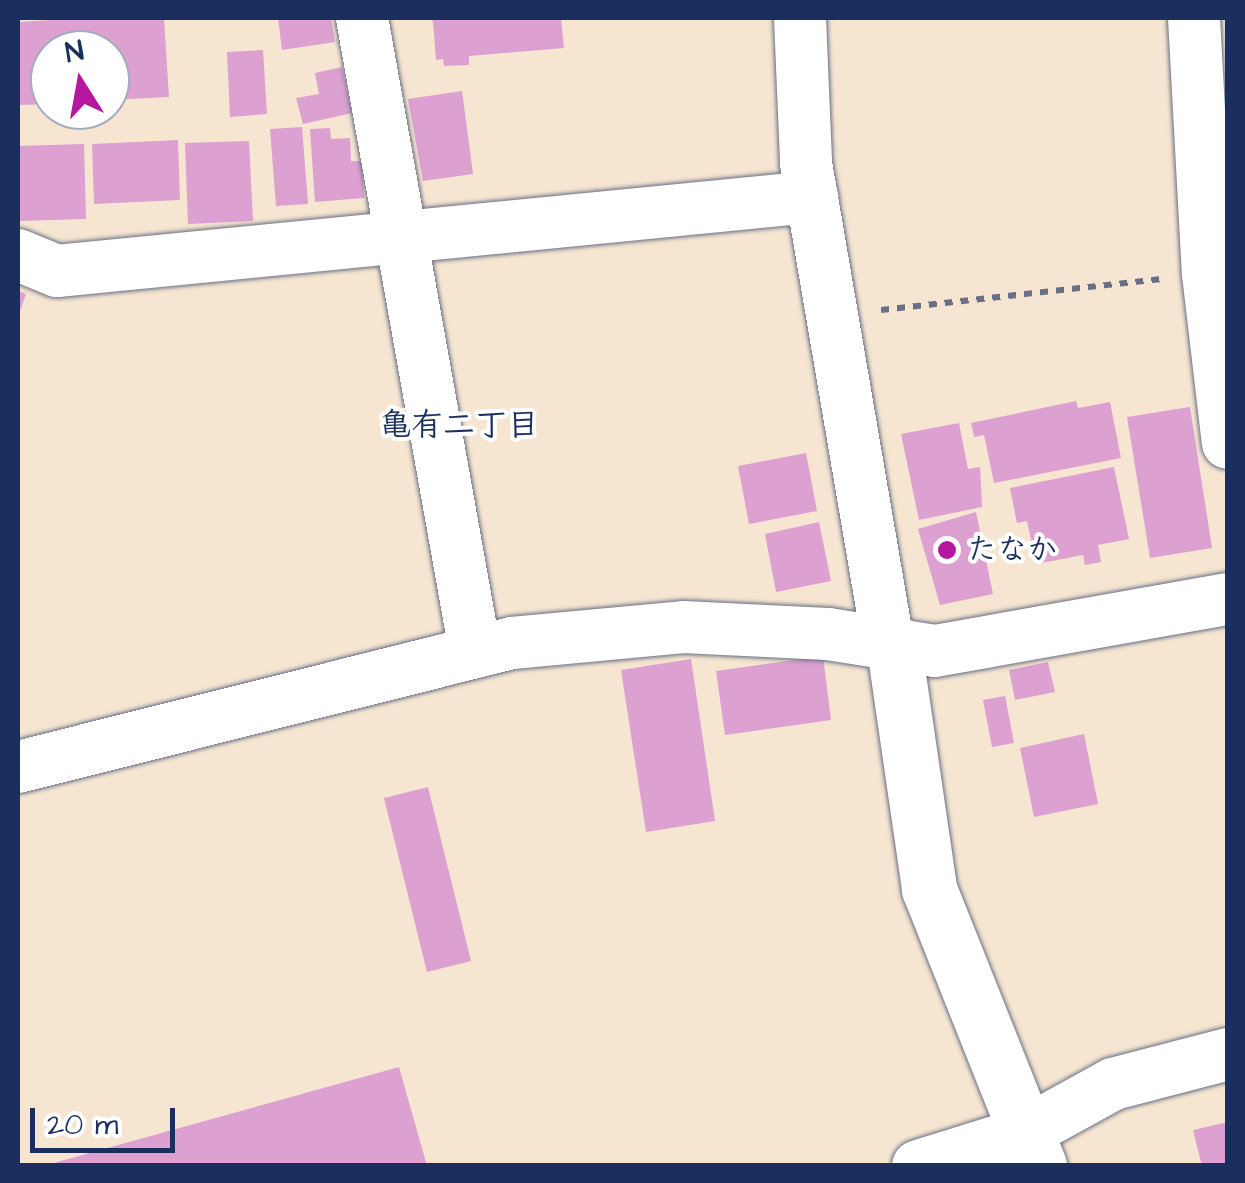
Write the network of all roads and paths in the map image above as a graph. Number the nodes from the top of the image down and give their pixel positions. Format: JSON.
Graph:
{"nodes":[{"id":1,"x":362,"y":18,"type":"edge"},
{"id":2,"x":800,"y":18,"type":"edge"},
{"id":3,"x":1194,"y":18,"type":"edge"},
{"id":4,"x":812,"y":198,"type":"junction"},
{"id":5,"x":401,"y":235,"type":"junction"},
{"id":6,"x":18,"y":255,"type":"edge"},
{"id":7,"x":1208,"y":274,"type":"junction"},
{"id":8,"x":835,"y":319,"type":"junction"},
{"id":9,"x":1223,"y":370,"type":"edge"},
{"id":10,"x":1228,"y":444,"type":"edge"},
{"id":11,"x":1228,"y":599,"type":"edge"},
{"id":12,"x":891,"y":641,"type":"junction"},
{"id":13,"x":475,"y":651,"type":"junction"},
{"id":14,"x":18,"y":767,"type":"edge"},
{"id":15,"x":1228,"y":1054,"type":"edge"},
{"id":16,"x":1032,"y":1149,"type":"edge"},
{"id":17,"x":918,"y":1166,"type":"edge"}],
"edges":[{"from":1,"to":5,"type":"street"},
{"from":2,"to":4,"type":"street"},
{"from":3,"to":7,"type":"street"},
{"from":4,"to":5,"type":"street"},
{"from":4,"to":8,"type":"street"},
{"from":5,"to":6,"type":"street"},
{"from":5,"to":13,"type":"street"},
{"from":7,"to":8,"type":"path"},
{"from":7,"to":9,"type":"street"},
{"from":8,"to":12,"type":"street"},
{"from":9,"to":10,"type":"street"},
{"from":11,"to":12,"type":"street"},
{"from":12,"to":13,"type":"street"},
{"from":12,"to":16,"type":"street"},
{"from":13,"to":14,"type":"street"},
{"from":15,"to":16,"type":"street"},
{"from":16,"to":17,"type":"street"}]}
